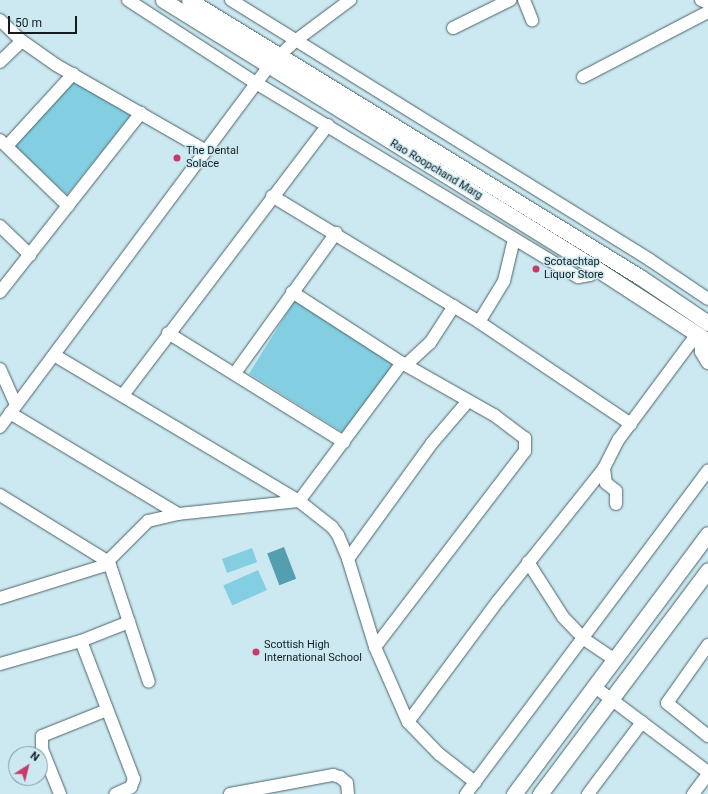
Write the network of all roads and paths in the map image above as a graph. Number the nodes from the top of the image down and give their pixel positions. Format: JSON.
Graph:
{"nodes":[{"id":1,"x":128,"y":0,"type":"edge"},
{"id":2,"x":163,"y":0,"type":"edge"},
{"id":3,"x":189,"y":0,"type":"edge"},
{"id":4,"x":231,"y":0,"type":"edge"},
{"id":5,"x":350,"y":0,"type":"edge"},
{"id":6,"x":510,"y":0,"type":"edge"},
{"id":7,"x":524,"y":0,"type":"edge"},
{"id":8,"x":701,"y":0,"type":"edge"},
{"id":9,"x":708,"y":3,"type":"edge"},
{"id":10,"x":708,"y":12,"type":"edge"},
{"id":11,"x":0,"y":20,"type":"edge"},
{"id":12,"x":532,"y":20,"type":"dead end"},
{"id":13,"x":453,"y":28,"type":"dead end"},
{"id":14,"x":22,"y":41,"type":"junction"},
{"id":15,"x":295,"y":41,"type":"junction"},
{"id":16,"x":279,"y":56,"type":"junction"},
{"id":17,"x":0,"y":62,"type":"edge"},
{"id":18,"x":268,"y":67,"type":"junction"},
{"id":19,"x":73,"y":74,"type":"junction"},
{"id":20,"x":583,"y":77,"type":"dead end"},
{"id":21,"x":256,"y":83,"type":"junction"},
{"id":22,"x":141,"y":113,"type":"junction"},
{"id":23,"x":328,"y":125,"type":"junction"},
{"id":24,"x":3,"y":143,"type":"edge"},
{"id":25,"x":206,"y":151,"type":"junction"},
{"id":26,"x":272,"y":196,"type":"junction"},
{"id":27,"x":68,"y":206,"type":"junction"},
{"id":28,"x":0,"y":226,"type":"edge"},
{"id":29,"x":336,"y":233,"type":"junction"},
{"id":30,"x":514,"y":239,"type":"junction"},
{"id":31,"x":30,"y":255,"type":"junction"},
{"id":32,"x":597,"y":269,"type":"junction"},
{"id":33,"x":0,"y":292,"type":"edge"},
{"id":34,"x":292,"y":292,"type":"junction"},
{"id":35,"x":708,"y":299,"type":"edge"},
{"id":36,"x":454,"y":306,"type":"junction"},
{"id":37,"x":479,"y":322,"type":"junction"},
{"id":38,"x":708,"y":323,"type":"edge"},
{"id":39,"x":168,"y":334,"type":"junction"},
{"id":40,"x":702,"y":338,"type":"edge"},
{"id":41,"x":54,"y":355,"type":"junction"},
{"id":42,"x":708,"y":361,"type":"edge"},
{"id":43,"x":404,"y":364,"type":"junction"},
{"id":44,"x":0,"y":369,"type":"edge"},
{"id":45,"x":235,"y":373,"type":"junction"},
{"id":46,"x":123,"y":395,"type":"junction"},
{"id":47,"x":468,"y":401,"type":"junction"},
{"id":48,"x":13,"y":409,"type":"junction"},
{"id":49,"x":631,"y":424,"type":"junction"},
{"id":50,"x":0,"y":427,"type":"edge"},
{"id":51,"x":344,"y":442,"type":"junction"},
{"id":52,"x":604,"y":468,"type":"junction"},
{"id":53,"x":708,"y":470,"type":"edge"},
{"id":54,"x":0,"y":495,"type":"edge"},
{"id":55,"x":299,"y":501,"type":"junction"},
{"id":56,"x":616,"y":504,"type":"dead end"},
{"id":57,"x":178,"y":514,"type":"junction"},
{"id":58,"x":708,"y":534,"type":"edge"},
{"id":59,"x":348,"y":559,"type":"junction"},
{"id":60,"x":108,"y":562,"type":"junction"},
{"id":61,"x":528,"y":562,"type":"junction"},
{"id":62,"x":708,"y":570,"type":"edge"},
{"id":63,"x":0,"y":598,"type":"edge"},
{"id":64,"x":129,"y":622,"type":"junction"},
{"id":65,"x":584,"y":639,"type":"junction"},
{"id":66,"x":81,"y":641,"type":"junction"},
{"id":67,"x":708,"y":645,"type":"edge"},
{"id":68,"x":375,"y":647,"type":"junction"},
{"id":69,"x":615,"y":660,"type":"junction"},
{"id":70,"x":0,"y":664,"type":"edge"},
{"id":71,"x":149,"y":682,"type":"dead end"},
{"id":72,"x":595,"y":687,"type":"junction"},
{"id":73,"x":612,"y":699,"type":"junction"},
{"id":74,"x":108,"y":710,"type":"junction"},
{"id":75,"x":408,"y":722,"type":"junction"},
{"id":76,"x":642,"y":722,"type":"junction"},
{"id":77,"x":708,"y":736,"type":"edge"},
{"id":78,"x":708,"y":773,"type":"edge"},
{"id":79,"x":475,"y":782,"type":"junction"},
{"id":80,"x":262,"y":792,"type":"edge"},
{"id":81,"x":60,"y":794,"type":"edge"},
{"id":82,"x":115,"y":794,"type":"edge"},
{"id":83,"x":230,"y":794,"type":"edge"},
{"id":84,"x":348,"y":794,"type":"edge"},
{"id":85,"x":466,"y":794,"type":"edge"},
{"id":86,"x":514,"y":794,"type":"edge"},
{"id":87,"x":540,"y":794,"type":"edge"},
{"id":88,"x":588,"y":794,"type":"edge"},
{"id":89,"x":693,"y":794,"type":"edge"}],
"edges":[{"from":1,"to":21,"type":"street"},
{"from":2,"to":18,"type":"main road","name":"Rao Roopchand Marg"},
{"from":3,"to":16,"type":"main road","name":"Rao Roopchand Marg"},
{"from":4,"to":15,"type":"street"},
{"from":5,"to":15,"type":"street"},
{"from":6,"to":13,"type":"street"},
{"from":7,"to":12,"type":"street"},
{"from":8,"to":9,"type":"street"},
{"from":10,"to":20,"type":"street"},
{"from":11,"to":14,"type":"street"},
{"from":14,"to":17,"type":"street"},
{"from":14,"to":19,"type":"street"},
{"from":15,"to":16,"type":"street"},
{"from":15,"to":35,"type":"street"},
{"from":16,"to":18,"type":"street"},
{"from":16,"to":38,"type":"main road","name":"Rao Roopchand Marg"},
{"from":18,"to":21,"type":"street"},
{"from":18,"to":32,"type":"main road","name":"Rao Roopchand Marg"},
{"from":19,"to":22,"type":"street"},
{"from":19,"to":24,"type":"street"},
{"from":21,"to":23,"type":"street"},
{"from":21,"to":25,"type":"street"},
{"from":22,"to":25,"type":"street"},
{"from":22,"to":27,"type":"street"},
{"from":23,"to":26,"type":"street"},
{"from":23,"to":30,"type":"street"},
{"from":24,"to":27,"type":"street"},
{"from":25,"to":41,"type":"street"},
{"from":26,"to":29,"type":"street"},
{"from":26,"to":39,"type":"street"},
{"from":27,"to":31,"type":"street"},
{"from":28,"to":31,"type":"street"},
{"from":29,"to":34,"type":"street"},
{"from":29,"to":36,"type":"street"},
{"from":30,"to":32,"type":"street"},
{"from":30,"to":37,"type":"street"},
{"from":31,"to":33,"type":"street"},
{"from":32,"to":40,"type":"main road","name":"Rao Roopchand Marg"},
{"from":34,"to":43,"type":"street"},
{"from":34,"to":45,"type":"street"},
{"from":36,"to":37,"type":"street"},
{"from":36,"to":43,"type":"street"},
{"from":37,"to":49,"type":"street"},
{"from":39,"to":45,"type":"street"},
{"from":39,"to":46,"type":"street"},
{"from":40,"to":42,"type":"main road"},
{"from":40,"to":49,"type":"street"},
{"from":41,"to":46,"type":"street"},
{"from":41,"to":48,"type":"street"},
{"from":43,"to":47,"type":"street"},
{"from":43,"to":51,"type":"street"},
{"from":44,"to":48,"type":"street"},
{"from":45,"to":51,"type":"street"},
{"from":46,"to":55,"type":"street"},
{"from":47,"to":59,"type":"street"},
{"from":47,"to":68,"type":"street"},
{"from":48,"to":50,"type":"street"},
{"from":48,"to":57,"type":"street"},
{"from":49,"to":52,"type":"street"},
{"from":51,"to":55,"type":"street"},
{"from":52,"to":56,"type":"street"},
{"from":52,"to":61,"type":"street"},
{"from":53,"to":65,"type":"street"},
{"from":54,"to":60,"type":"street"},
{"from":55,"to":57,"type":"street"},
{"from":55,"to":59,"type":"street"},
{"from":57,"to":60,"type":"street"},
{"from":58,"to":69,"type":"main road"},
{"from":59,"to":68,"type":"street"},
{"from":60,"to":63,"type":"street"},
{"from":60,"to":64,"type":"street"},
{"from":61,"to":65,"type":"street"},
{"from":61,"to":75,"type":"street"},
{"from":62,"to":73,"type":"main road"},
{"from":64,"to":66,"type":"street"},
{"from":64,"to":71,"type":"street"},
{"from":65,"to":69,"type":"street"},
{"from":65,"to":79,"type":"street"},
{"from":66,"to":70,"type":"street"},
{"from":66,"to":74,"type":"street"},
{"from":67,"to":77,"type":"street"},
{"from":68,"to":75,"type":"street"},
{"from":69,"to":72,"type":"main road"},
{"from":72,"to":73,"type":"street"},
{"from":72,"to":86,"type":"main road"},
{"from":73,"to":76,"type":"street"},
{"from":73,"to":87,"type":"main road"},
{"from":74,"to":81,"type":"street"},
{"from":74,"to":82,"type":"street"},
{"from":75,"to":79,"type":"street"},
{"from":76,"to":78,"type":"street"},
{"from":76,"to":88,"type":"street"},
{"from":78,"to":89,"type":"street"},
{"from":79,"to":85,"type":"street"},
{"from":80,"to":83,"type":"street"},
{"from":80,"to":84,"type":"street"}]}
